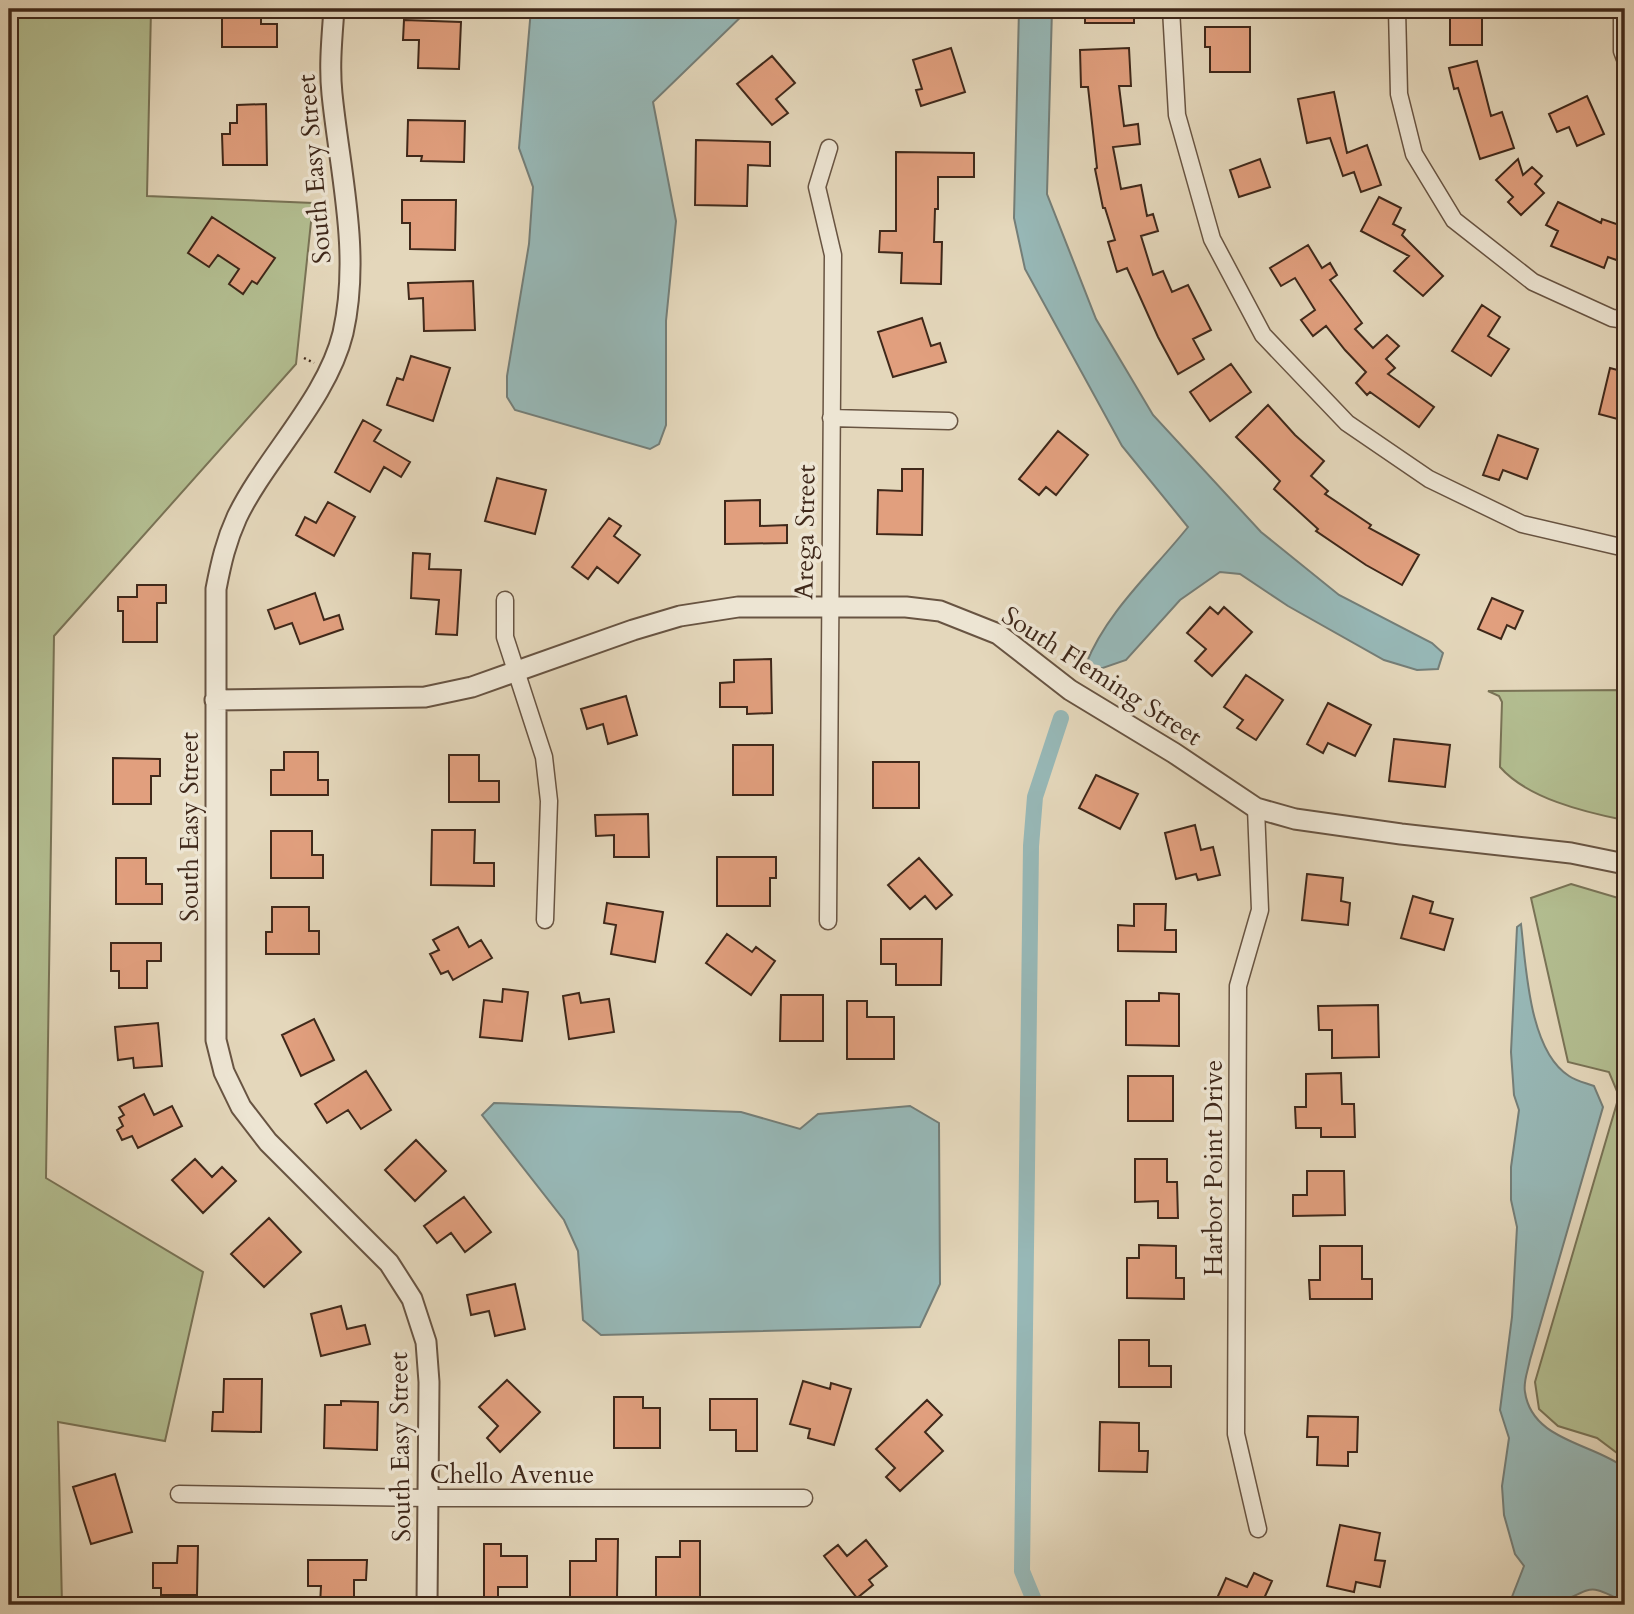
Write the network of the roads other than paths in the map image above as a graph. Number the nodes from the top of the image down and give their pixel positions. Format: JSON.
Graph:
{"nodes":[{"id":1,"x":334,"y":9,"type":"edge"},
{"id":2,"x":1171,"y":9,"type":"edge"},
{"id":3,"x":1397,"y":9,"type":"edge"},
{"id":4,"x":1622,"y":9,"type":"edge"},
{"id":5,"x":1625,"y":59,"type":"edge"},
{"id":6,"x":829,"y":148,"type":"dead end"},
{"id":7,"x":1625,"y":320,"type":"edge"},
{"id":8,"x":831,"y":418,"type":"junction"},
{"id":9,"x":949,"y":421,"type":"dead end"},
{"id":10,"x":1625,"y":548,"type":"edge"},
{"id":11,"x":505,"y":600,"type":"dead end"},
{"id":12,"x":829,"y":605,"type":"junction"},
{"id":13,"x":517,"y":672,"type":"junction"},
{"id":14,"x":215,"y":701,"type":"junction"},
{"id":15,"x":1255,"y":808,"type":"junction"},
{"id":16,"x":1625,"y":864,"type":"edge"},
{"id":17,"x":545,"y":920,"type":"dead end"},
{"id":18,"x":828,"y":921,"type":"dead end"},
{"id":19,"x":179,"y":1494,"type":"dead end"},
{"id":20,"x":804,"y":1497,"type":"dead end"},
{"id":21,"x":428,"y":1498,"type":"junction"},
{"id":22,"x":1258,"y":1530,"type":"dead end"},
{"id":23,"x":427,"y":1605,"type":"edge"}],
"edges":[{"from":1,"to":14,"type":"street","name":"South Easy Street"},
{"from":2,"to":10,"type":"street"},
{"from":3,"to":7,"type":"street"},
{"from":4,"to":5,"type":"street"},
{"from":6,"to":8,"type":"street","name":"Arega Street"},
{"from":8,"to":9,"type":"street"},
{"from":8,"to":12,"type":"street","name":"Arega Street"},
{"from":11,"to":13,"type":"street"},
{"from":12,"to":13,"type":"street","name":"South Fleming Street"},
{"from":12,"to":15,"type":"street","name":"South Fleming Street"},
{"from":12,"to":18,"type":"street","name":"Arega Street"},
{"from":13,"to":14,"type":"street","name":"South Fleming Street"},
{"from":13,"to":17,"type":"street"},
{"from":14,"to":21,"type":"street","name":"South Easy Street"},
{"from":15,"to":16,"type":"street","name":"South Fleming Street"},
{"from":15,"to":22,"type":"street","name":"Harbor Point Drive"},
{"from":19,"to":21,"type":"street","name":"Chello Avenue"},
{"from":20,"to":21,"type":"street","name":"Chello Avenue"},
{"from":21,"to":23,"type":"street","name":"South Easy Street"}]}
